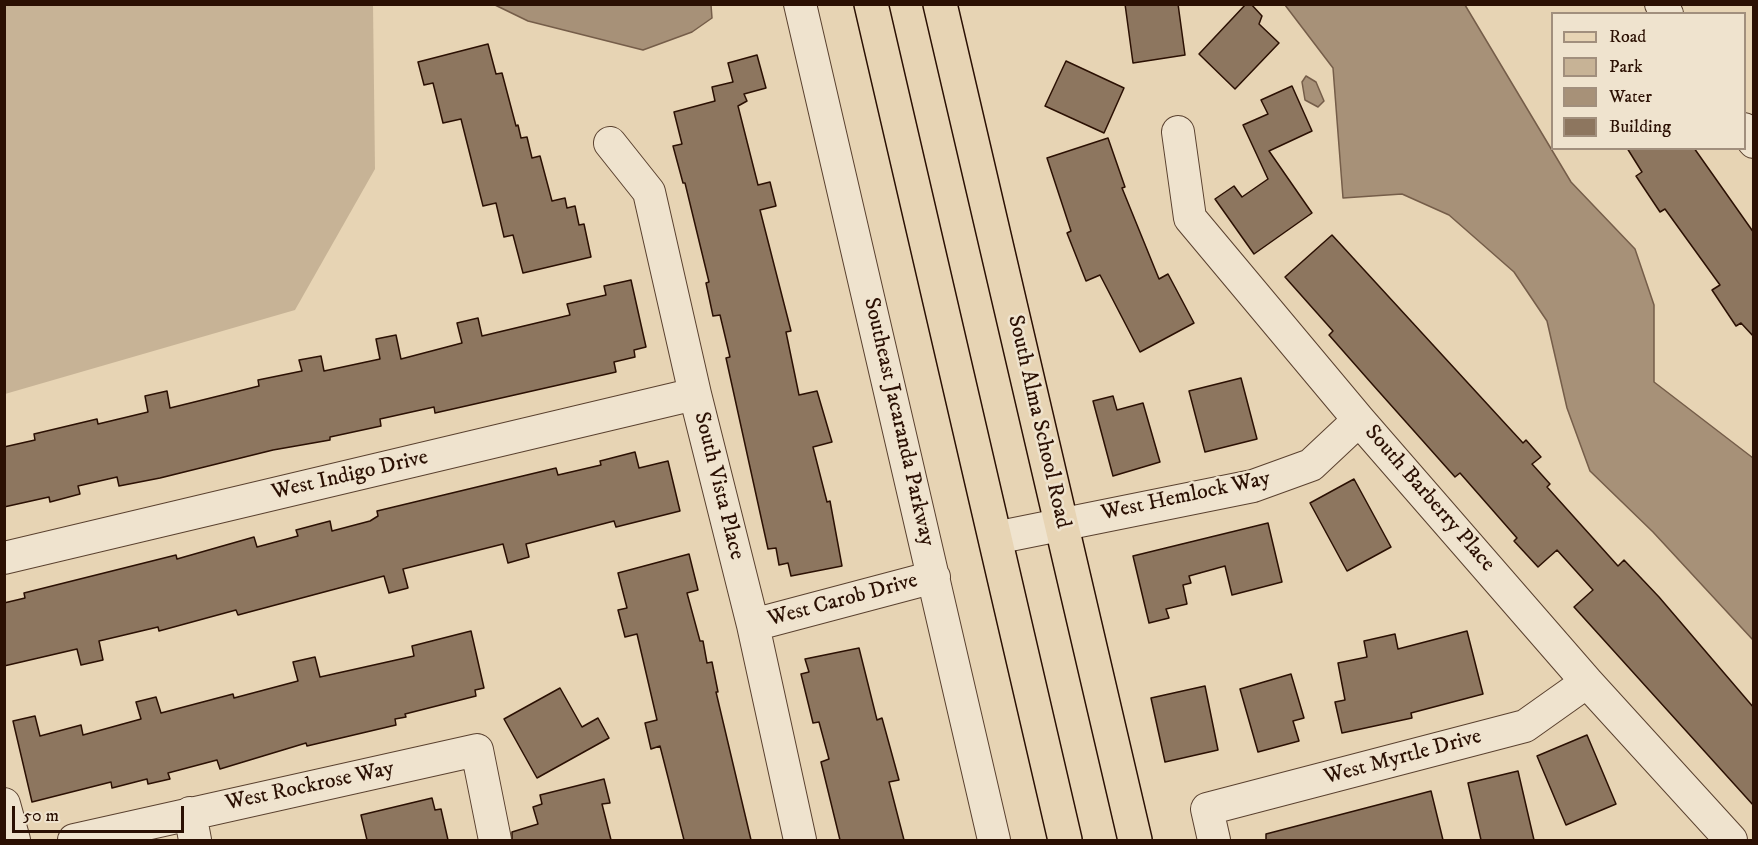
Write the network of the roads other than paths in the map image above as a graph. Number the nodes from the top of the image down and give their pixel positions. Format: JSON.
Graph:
{"nodes":[{"id":1,"x":800,"y":4,"type":"edge"},
{"id":2,"x":871,"y":4,"type":"edge"},
{"id":3,"x":940,"y":4,"type":"edge"},
{"id":4,"x":1178,"y":132,"type":"dead end"},
{"id":5,"x":610,"y":143,"type":"dead end"},
{"id":6,"x":695,"y":394,"type":"junction"},
{"id":7,"x":1359,"y":420,"type":"junction"},
{"id":8,"x":1062,"y":523,"type":"junction"},
{"id":9,"x":995,"y":538,"type":"junction"},
{"id":10,"x":4,"y":558,"type":"edge"},
{"id":11,"x":934,"y":577,"type":"junction"},
{"id":12,"x":753,"y":625,"type":"junction"},
{"id":13,"x":1587,"y":682,"type":"junction"},
{"id":14,"x":4,"y":804,"type":"edge"},
{"id":15,"x":192,"y":827,"type":"edge"},
{"id":16,"x":14,"y":840,"type":"edge"},
{"id":17,"x":74,"y":840,"type":"edge"},
{"id":18,"x":495,"y":840,"type":"edge"},
{"id":19,"x":800,"y":840,"type":"edge"},
{"id":20,"x":994,"y":840,"type":"edge"},
{"id":21,"x":1065,"y":840,"type":"edge"},
{"id":22,"x":1135,"y":840,"type":"edge"},
{"id":23,"x":1214,"y":840,"type":"edge"},
{"id":24,"x":1731,"y":840,"type":"edge"}],
"edges":[{"from":1,"to":11,"type":"street","name":"Southeast Jacaranda Parkway"},
{"from":2,"to":9,"type":"main road"},
{"from":3,"to":8,"type":"main road","name":"South Alma School Road"},
{"from":4,"to":7,"type":"street","name":"South Barberry Place"},
{"from":5,"to":6,"type":"street","name":"South Vista Place"},
{"from":6,"to":10,"type":"street","name":"West Indigo Drive"},
{"from":6,"to":12,"type":"street","name":"South Vista Place"},
{"from":7,"to":8,"type":"street","name":"West Hemlock Way"},
{"from":7,"to":13,"type":"street","name":"South Barberry Place"},
{"from":8,"to":9,"type":"street","name":"West Hemlock Way"},
{"from":8,"to":22,"type":"main road","name":"South Alma School Road"},
{"from":9,"to":21,"type":"main road"},
{"from":11,"to":12,"type":"street","name":"West Carob Drive"},
{"from":11,"to":20,"type":"street","name":"Southeast Jacaranda Parkway"},
{"from":12,"to":19,"type":"street","name":"South Vista Place"},
{"from":13,"to":23,"type":"street","name":"West Myrtle Drive"},
{"from":13,"to":24,"type":"street","name":"South Barberry Place"},
{"from":14,"to":16,"type":"street"},
{"from":15,"to":17,"type":"street","name":"West Rockrose Way"},
{"from":15,"to":18,"type":"street","name":"West Rockrose Way"}]}
